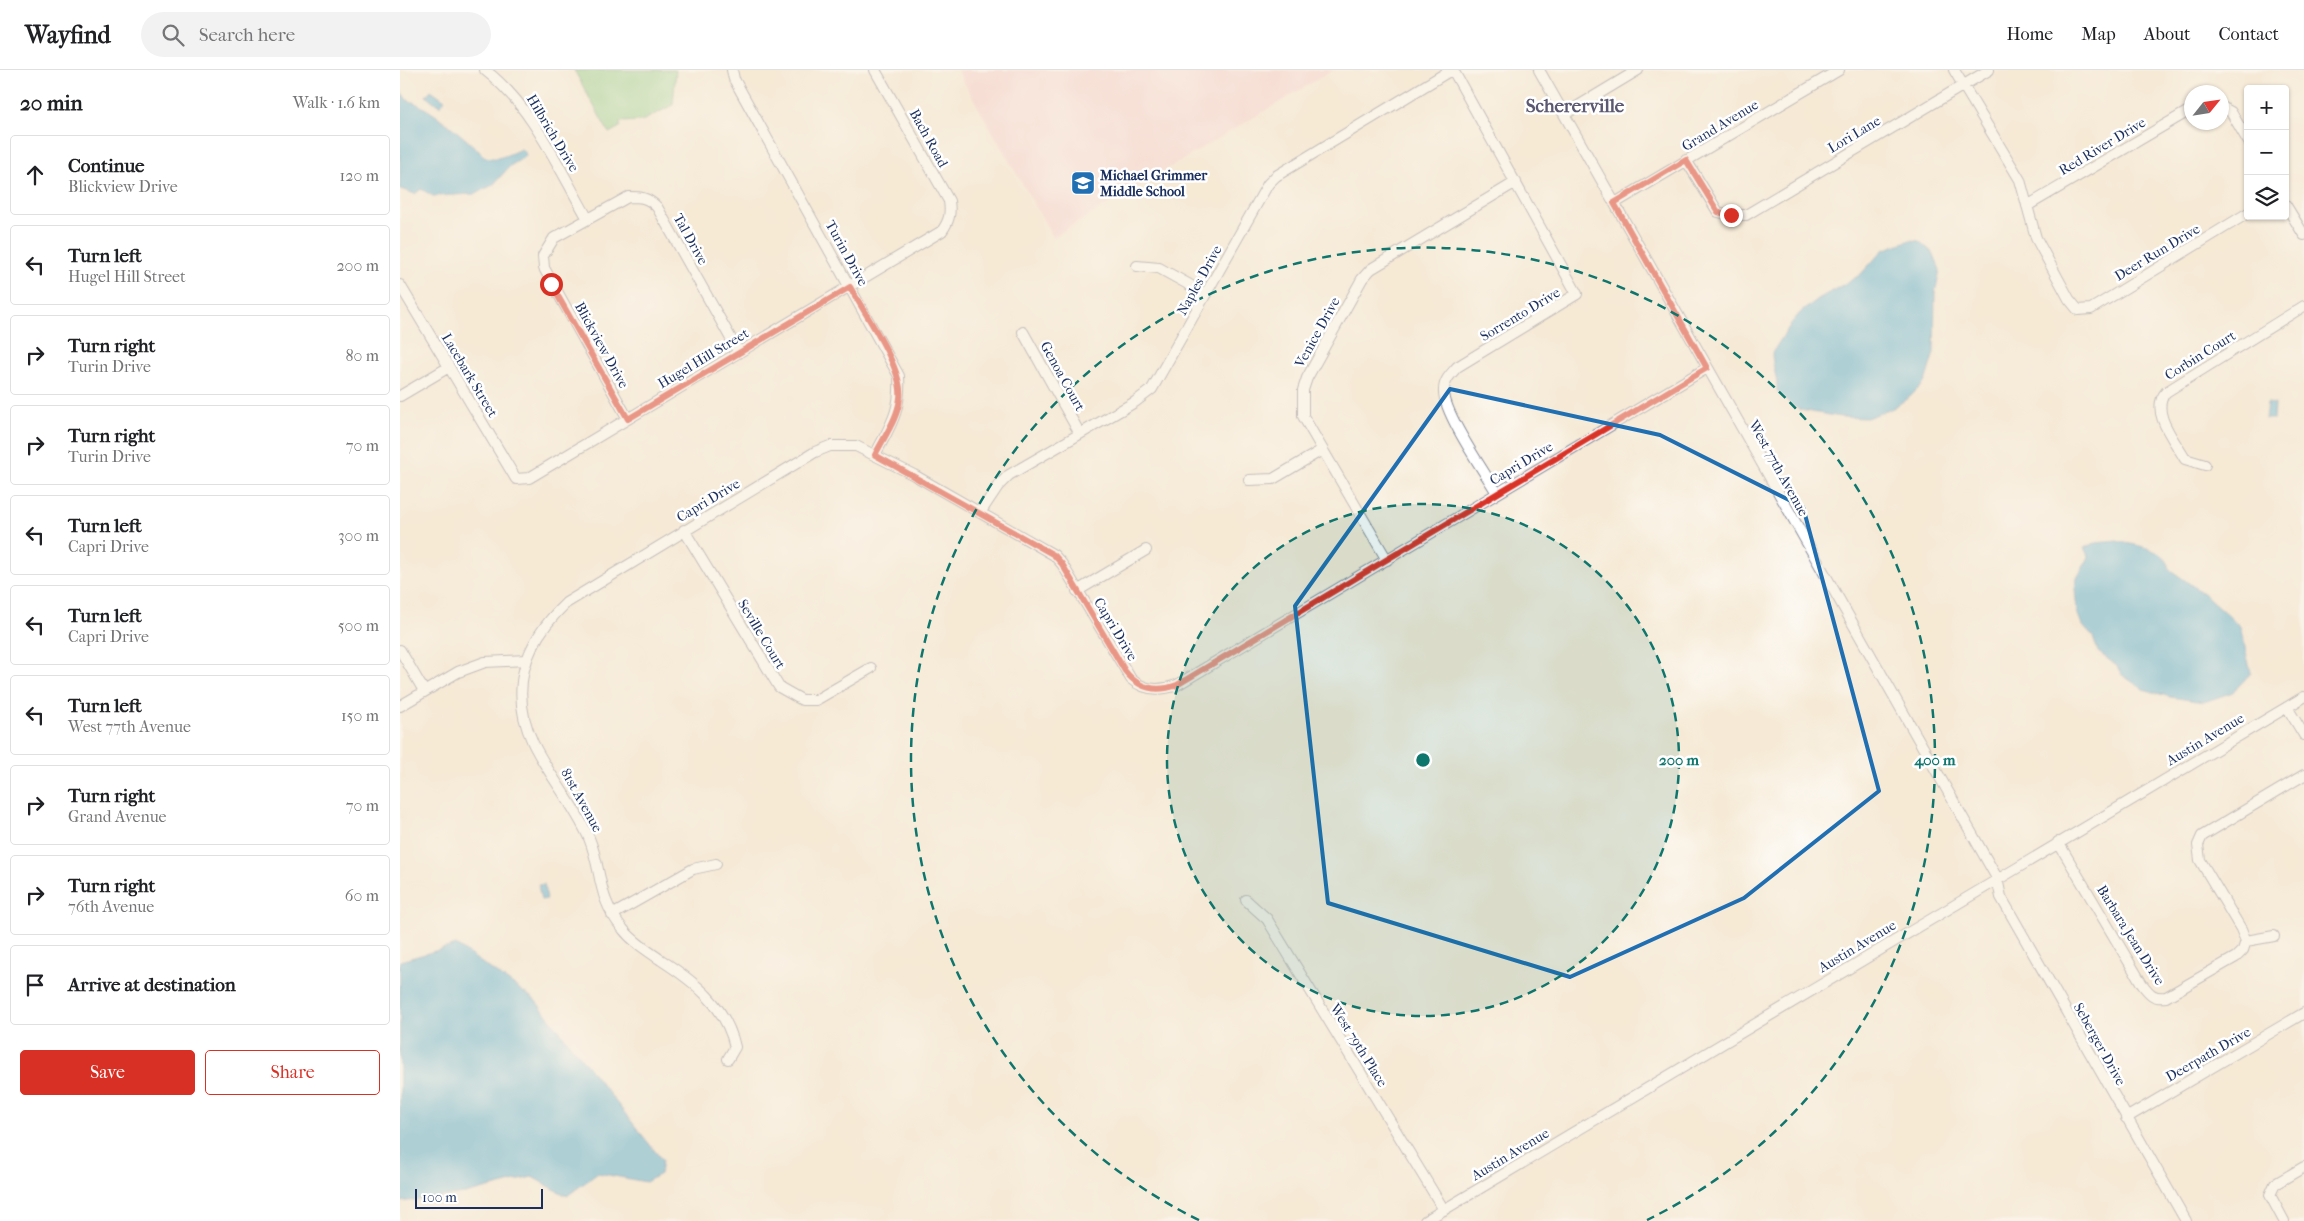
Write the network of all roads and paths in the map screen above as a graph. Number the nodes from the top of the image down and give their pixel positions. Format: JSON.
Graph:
{"nodes":[{"id":1,"x":485,"y":70,"type":"edge"},
{"id":2,"x":732,"y":70,"type":"edge"},
{"id":3,"x":875,"y":70,"type":"edge"},
{"id":4,"x":1452,"y":70,"type":"edge"},
{"id":5,"x":1539,"y":70,"type":"edge"},
{"id":6,"x":1638,"y":70,"type":"edge"},
{"id":7,"x":1839,"y":70,"type":"edge"},
{"id":8,"x":1954,"y":70,"type":"edge"},
{"id":9,"x":1989,"y":70,"type":"edge"},
{"id":10,"x":1963,"y":85,"type":"junction"},
{"id":11,"x":2229,"y":111,"type":"edge"},
{"id":12,"x":1565,"y":114,"type":"junction"},
{"id":13,"x":2184,"y":114,"type":"edge"},
{"id":14,"x":2244,"y":135,"type":"edge"},
{"id":15,"x":1686,"y":160,"type":"junction"},
{"id":16,"x":1516,"y":182,"type":"junction"},
{"id":17,"x":1614,"y":203,"type":"junction"},
{"id":18,"x":2027,"y":206,"type":"junction"},
{"id":19,"x":2289,"y":211,"type":"edge"},
{"id":20,"x":2244,"y":215,"type":"edge"},
{"id":21,"x":588,"y":219,"type":"junction"},
{"id":22,"x":949,"y":221,"type":"joint"},
{"id":23,"x":2304,"y":235,"type":"edge"},
{"id":24,"x":1137,"y":266,"type":"dead end"},
{"id":25,"x":400,"y":286,"type":"edge"},
{"id":26,"x":850,"y":287,"type":"junction"},
{"id":27,"x":1206,"y":294,"type":"junction"},
{"id":28,"x":2304,"y":306,"type":"edge"},
{"id":29,"x":1023,"y":332,"type":"dead end"},
{"id":30,"x":739,"y":353,"type":"junction"},
{"id":31,"x":449,"y":367,"type":"junction"},
{"id":32,"x":1707,"y":368,"type":"junction"},
{"id":33,"x":400,"y":396,"type":"edge"},
{"id":34,"x":628,"y":419,"type":"junction"},
{"id":35,"x":1080,"y":434,"type":"junction"},
{"id":36,"x":1322,"y":450,"type":"junction"},
{"id":37,"x":875,"y":455,"type":"junction"},
{"id":38,"x":2205,"y":465,"type":"dead end"},
{"id":39,"x":516,"y":479,"type":"joint"},
{"id":40,"x":1249,"y":480,"type":"dead end"},
{"id":41,"x":1497,"y":493,"type":"junction"},
{"id":42,"x":980,"y":513,"type":"junction"},
{"id":43,"x":684,"y":530,"type":"junction"},
{"id":44,"x":1146,"y":550,"type":"dead end"},
{"id":45,"x":1387,"y":560,"type":"junction"},
{"id":46,"x":1077,"y":590,"type":"junction"},
{"id":47,"x":543,"y":628,"type":"joint"},
{"id":48,"x":400,"y":650,"type":"edge"},
{"id":49,"x":526,"y":660,"type":"junction"},
{"id":50,"x":871,"y":668,"type":"dead end"},
{"id":51,"x":424,"y":691,"type":"junction"},
{"id":52,"x":2304,"y":697,"type":"edge"},
{"id":53,"x":400,"y":706,"type":"edge"},
{"id":54,"x":2287,"y":707,"type":"junction"},
{"id":55,"x":2304,"y":736,"type":"edge"},
{"id":56,"x":2304,"y":775,"type":"edge"},
{"id":57,"x":2058,"y":842,"type":"junction"},
{"id":58,"x":716,"y":864,"type":"dead end"},
{"id":59,"x":1997,"y":878,"type":"junction"},
{"id":60,"x":1246,"y":900,"type":"dead end"},
{"id":61,"x":612,"y":915,"type":"junction"},
{"id":62,"x":2274,"y":936,"type":"dead end"},
{"id":63,"x":2246,"y":941,"type":"junction"},
{"id":64,"x":2304,"y":1014,"type":"edge"},
{"id":65,"x":728,"y":1059,"type":"dead end"},
{"id":66,"x":2126,"y":1118,"type":"junction"},
{"id":67,"x":2304,"y":1167,"type":"edge"},
{"id":68,"x":1444,"y":1210,"type":"junction"},
{"id":69,"x":1425,"y":1221,"type":"edge"},
{"id":70,"x":2186,"y":1221,"type":"edge"},
{"id":71,"x":2284,"y":1221,"type":"edge"}],
"edges":[{"from":1,"to":21,"type":"street","name":"Hilbrich Drive"},
{"from":2,"to":26,"type":"street","name":"Turin Drive"},
{"from":3,"to":22,"type":"street","name":"Bach Road"},
{"from":4,"to":16,"type":"street","name":"Sorrento Drive"},
{"from":4,"to":27,"type":"street","name":"Naples Drive"},
{"from":5,"to":12,"type":"street","name":"West 77th Avenue"},
{"from":6,"to":12,"type":"street"},
{"from":7,"to":15,"type":"street","name":"Grand Avenue"},
{"from":8,"to":10,"type":"street"},
{"from":9,"to":10,"type":"street","name":"Lori Lane"},
{"from":10,"to":15,"type":"street","name":"Lori Lane"},
{"from":10,"to":18,"type":"street"},
{"from":11,"to":14,"type":"street"},
{"from":12,"to":17,"type":"street","name":"West 77th Avenue"},
{"from":13,"to":18,"type":"street","name":"Red River Drive"},
{"from":15,"to":17,"type":"street","name":"Grand Avenue"},
{"from":16,"to":36,"type":"street","name":"Venice Drive"},
{"from":16,"to":41,"type":"street","name":"Sorrento Drive"},
{"from":17,"to":32,"type":"street","name":"West 77th Avenue"},
{"from":18,"to":20,"type":"street","name":"Deer Run Drive"},
{"from":19,"to":23,"type":"street"},
{"from":21,"to":30,"type":"street","name":"Tal Drive"},
{"from":21,"to":34,"type":"street","name":"Blickview Drive"},
{"from":22,"to":26,"type":"street","name":"Hugel Hill Street"},
{"from":24,"to":27,"type":"street"},
{"from":25,"to":31,"type":"street","name":"Lacebark Street"},
{"from":26,"to":30,"type":"street","name":"Hugel Hill Street"},
{"from":26,"to":37,"type":"street","name":"Turin Drive"},
{"from":27,"to":35,"type":"street","name":"Naples Drive"},
{"from":28,"to":38,"type":"street","name":"Corbin Court"},
{"from":29,"to":35,"type":"street","name":"Genoa Court"},
{"from":30,"to":34,"type":"street","name":"Hugel Hill Street"},
{"from":31,"to":33,"type":"street"},
{"from":31,"to":39,"type":"street","name":"Lacebark Street"},
{"from":32,"to":41,"type":"street","name":"Capri Drive"},
{"from":32,"to":59,"type":"street","name":"West 77th Avenue"},
{"from":34,"to":39,"type":"street","name":"Hugel Hill Street"},
{"from":35,"to":42,"type":"street","name":"Naples Drive"},
{"from":36,"to":40,"type":"street"},
{"from":36,"to":45,"type":"street","name":"Venice Drive"},
{"from":37,"to":42,"type":"street","name":"Capri Drive"},
{"from":37,"to":43,"type":"street","name":"Capri Drive"},
{"from":41,"to":45,"type":"street","name":"Capri Drive"},
{"from":42,"to":46,"type":"street","name":"Capri Drive"},
{"from":43,"to":47,"type":"street","name":"Capri Drive"},
{"from":43,"to":50,"type":"street","name":"Seville Court"},
{"from":44,"to":46,"type":"street"},
{"from":45,"to":46,"type":"street","name":"Capri Drive"},
{"from":47,"to":49,"type":"street","name":"81st Avenue"},
{"from":48,"to":51,"type":"street"},
{"from":49,"to":51,"type":"street"},
{"from":49,"to":61,"type":"street","name":"81st Avenue"},
{"from":51,"to":53,"type":"street"},
{"from":52,"to":54,"type":"street","name":"Austin Avenue"},
{"from":54,"to":55,"type":"street"},
{"from":54,"to":57,"type":"street","name":"Austin Avenue"},
{"from":56,"to":63,"type":"street"},
{"from":57,"to":59,"type":"street","name":"Austin Avenue"},
{"from":57,"to":63,"type":"street","name":"Barbara Jean Drive"},
{"from":58,"to":61,"type":"street"},
{"from":59,"to":66,"type":"street","name":"Seberger Drive"},
{"from":59,"to":68,"type":"street","name":"Austin Avenue"},
{"from":60,"to":68,"type":"street","name":"West 79th Place"},
{"from":61,"to":65,"type":"street","name":"81st Avenue"},
{"from":62,"to":63,"type":"street"},
{"from":64,"to":66,"type":"street","name":"Deerpath Drive"},
{"from":66,"to":70,"type":"street","name":"Seberger Drive"},
{"from":67,"to":71,"type":"street"},
{"from":68,"to":69,"type":"street","name":"Austin Avenue"}]}
